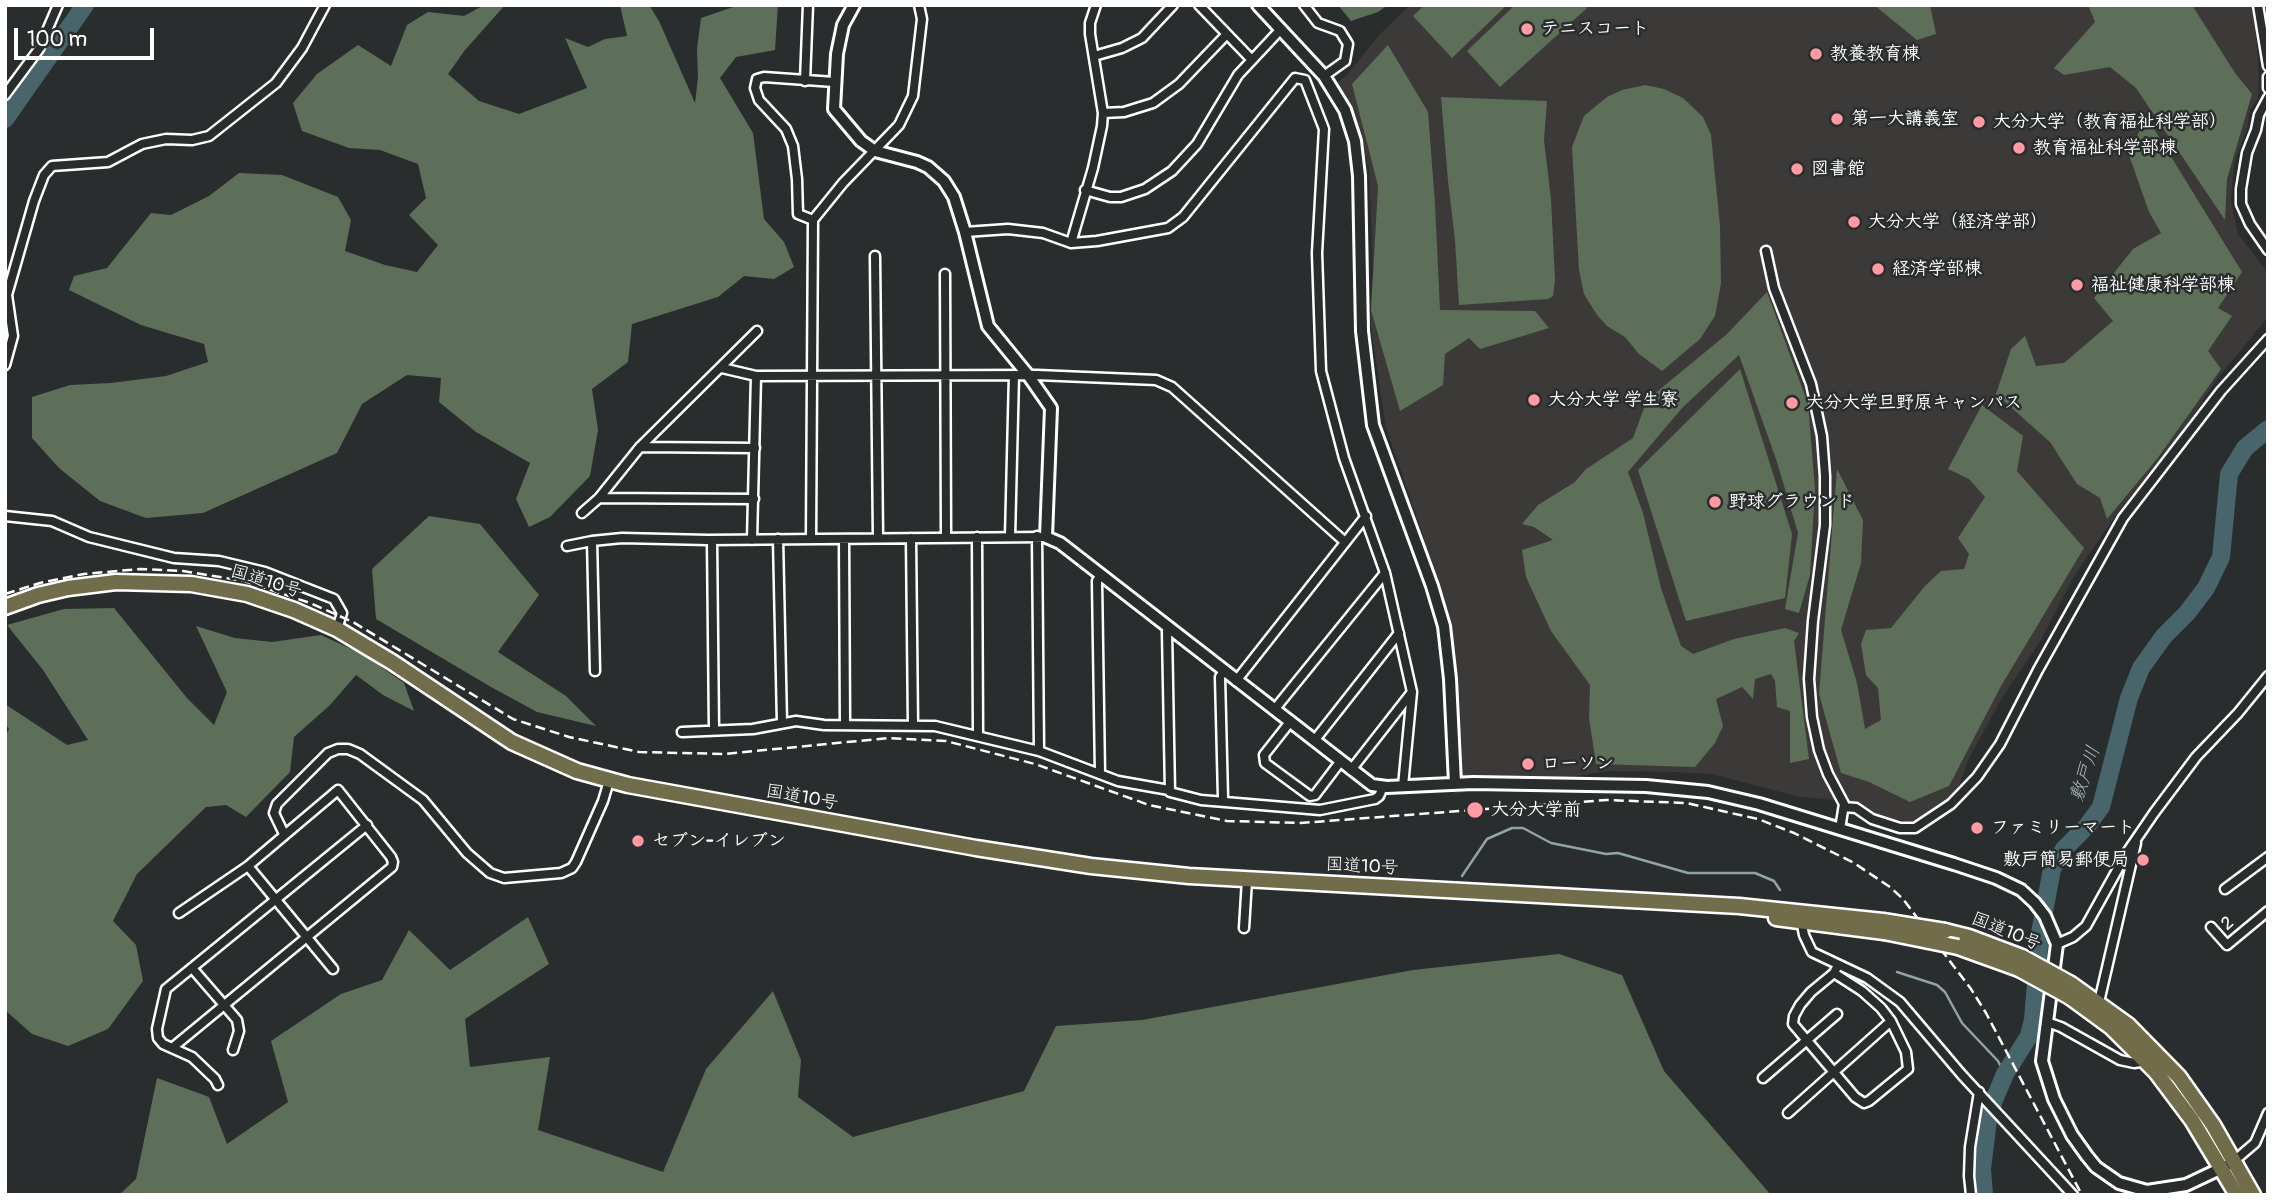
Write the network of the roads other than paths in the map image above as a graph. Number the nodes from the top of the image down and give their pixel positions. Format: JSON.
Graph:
{"nodes":[{"id":1,"x":58,"y":5,"type":"edge"},
{"id":2,"x":325,"y":5,"type":"edge"},
{"id":3,"x":808,"y":5,"type":"edge"},
{"id":4,"x":854,"y":5,"type":"edge"},
{"id":5,"x":919,"y":5,"type":"edge"},
{"id":6,"x":1096,"y":5,"type":"edge"},
{"id":7,"x":1173,"y":5,"type":"edge"},
{"id":8,"x":1199,"y":5,"type":"edge"},
{"id":9,"x":1258,"y":5,"type":"edge"},
{"id":10,"x":1304,"y":5,"type":"edge"},
{"id":11,"x":2258,"y":5,"type":"edge"},
{"id":12,"x":1281,"y":29,"type":"junction"},
{"id":13,"x":1226,"y":35,"type":"junction"},
{"id":14,"x":1094,"y":56,"type":"junction"},
{"id":15,"x":1251,"y":59,"type":"junction"},
{"id":16,"x":2268,"y":66,"type":"edge"},
{"id":17,"x":1324,"y":76,"type":"junction"},
{"id":18,"x":2268,"y":77,"type":"edge"},
{"id":19,"x":805,"y":80,"type":"junction"},
{"id":20,"x":834,"y":82,"type":"junction"},
{"id":21,"x":2268,"y":88,"type":"edge"},
{"id":22,"x":5,"y":95,"type":"edge"},
{"id":23,"x":2268,"y":98,"type":"edge"},
{"id":24,"x":1103,"y":113,"type":"junction"},
{"id":25,"x":875,"y":151,"type":"junction"},
{"id":26,"x":1085,"y":190,"type":"junction"},
{"id":27,"x":813,"y":220,"type":"junction"},
{"id":28,"x":965,"y":232,"type":"junction"},
{"id":29,"x":1071,"y":243,"type":"junction"},
{"id":30,"x":2268,"y":250,"type":"edge"},
{"id":31,"x":1766,"y":251,"type":"dead end"},
{"id":32,"x":875,"y":256,"type":"dead end"},
{"id":33,"x":945,"y":274,"type":"dead end"},
{"id":34,"x":757,"y":331,"type":"dead end"},
{"id":35,"x":2268,"y":340,"type":"edge"},
{"id":36,"x":5,"y":365,"type":"edge"},
{"id":37,"x":722,"y":368,"type":"junction"},
{"id":38,"x":876,"y":375,"type":"junction"},
{"id":39,"x":945,"y":375,"type":"junction"},
{"id":40,"x":1014,"y":375,"type":"junction"},
{"id":41,"x":1028,"y":375,"type":"junction"},
{"id":42,"x":757,"y":376,"type":"junction"},
{"id":43,"x":812,"y":376,"type":"junction"},
{"id":44,"x":640,"y":447,"type":"junction"},
{"id":45,"x":755,"y":448,"type":"junction"},
{"id":46,"x":598,"y":498,"type":"junction"},
{"id":47,"x":754,"y":499,"type":"junction"},
{"id":48,"x":582,"y":513,"type":"dead end"},
{"id":49,"x":5,"y":516,"type":"edge"},
{"id":50,"x":1366,"y":516,"type":"junction"},
{"id":51,"x":946,"y":537,"type":"junction"},
{"id":52,"x":977,"y":537,"type":"junction"},
{"id":53,"x":1010,"y":537,"type":"junction"},
{"id":54,"x":1041,"y":537,"type":"junction"},
{"id":55,"x":844,"y":538,"type":"junction"},
{"id":56,"x":878,"y":538,"type":"junction"},
{"id":57,"x":911,"y":538,"type":"junction"},
{"id":58,"x":778,"y":539,"type":"junction"},
{"id":59,"x":811,"y":539,"type":"junction"},
{"id":60,"x":712,"y":540,"type":"junction"},
{"id":61,"x":752,"y":540,"type":"junction"},
{"id":62,"x":593,"y":541,"type":"junction"},
{"id":63,"x":1345,"y":542,"type":"junction"},
{"id":64,"x":567,"y":546,"type":"dead end"},
{"id":65,"x":1385,"y":573,"type":"junction"},
{"id":66,"x":1101,"y":575,"type":"junction"},
{"id":67,"x":5,"y":607,"type":"edge"},
{"id":68,"x":1170,"y":628,"type":"junction"},
{"id":69,"x":337,"y":629,"type":"junction"},
{"id":70,"x":1398,"y":633,"type":"junction"},
{"id":71,"x":595,"y":671,"type":"dead end"},
{"id":72,"x":1224,"y":671,"type":"junction"},
{"id":73,"x":2268,"y":677,"type":"edge"},
{"id":74,"x":1236,"y":681,"type":"junction"},
{"id":75,"x":1412,"y":692,"type":"junction"},
{"id":76,"x":1274,"y":710,"type":"junction"},
{"id":77,"x":1290,"y":722,"type":"junction"},
{"id":78,"x":782,"y":723,"type":"junction"},
{"id":79,"x":845,"y":725,"type":"junction"},
{"id":80,"x":912,"y":726,"type":"junction"},
{"id":81,"x":714,"y":730,"type":"junction"},
{"id":82,"x":682,"y":732,"type":"dead end"},
{"id":83,"x":978,"y":736,"type":"junction"},
{"id":84,"x":1314,"y":741,"type":"junction"},
{"id":85,"x":1039,"y":751,"type":"junction"},
{"id":86,"x":1340,"y":762,"type":"junction"},
{"id":87,"x":1351,"y":771,"type":"junction"},
{"id":88,"x":1100,"y":775,"type":"junction"},
{"id":89,"x":609,"y":781,"type":"junction"},
{"id":90,"x":1455,"y":783,"type":"junction"},
{"id":91,"x":1403,"y":786,"type":"junction"},
{"id":92,"x":1383,"y":787,"type":"junction"},
{"id":93,"x":1169,"y":790,"type":"junction"},
{"id":94,"x":1223,"y":798,"type":"dead end"},
{"id":95,"x":1844,"y":807,"type":"junction"},
{"id":96,"x":367,"y":825,"type":"junction"},
{"id":97,"x":1840,"y":829,"type":"junction"},
{"id":98,"x":284,"y":834,"type":"junction"},
{"id":99,"x":2137,"y":836,"type":"junction"},
{"id":100,"x":2267,"y":859,"type":"edge"},
{"id":101,"x":248,"y":866,"type":"junction"},
{"id":102,"x":1247,"y":880,"type":"junction"},
{"id":103,"x":2225,"y":889,"type":"dead end"},
{"id":104,"x":276,"y":900,"type":"junction"},
{"id":105,"x":2268,"y":911,"type":"edge"},
{"id":106,"x":179,"y":913,"type":"dead end"},
{"id":107,"x":1803,"y":917,"type":"junction"},
{"id":108,"x":1884,"y":926,"type":"junction"},
{"id":109,"x":2210,"y":927,"type":"dead end"},
{"id":110,"x":1244,"y":928,"type":"dead end"},
{"id":111,"x":306,"y":937,"type":"junction"},
{"id":112,"x":2057,"y":944,"type":"junction"},
{"id":113,"x":2021,"y":963,"type":"junction"},
{"id":114,"x":192,"y":968,"type":"junction"},
{"id":115,"x":333,"y":969,"type":"dead end"},
{"id":116,"x":1836,"y":969,"type":"junction"},
{"id":117,"x":2071,"y":990,"type":"junction"},
{"id":118,"x":2099,"y":1002,"type":"junction"},
{"id":119,"x":223,"y":1004,"type":"junction"},
{"id":120,"x":1837,"y":1014,"type":"dead end"},
{"id":121,"x":1891,"y":1021,"type":"junction"},
{"id":122,"x":2047,"y":1022,"type":"junction"},
{"id":123,"x":1806,"y":1041,"type":"junction"},
{"id":124,"x":172,"y":1048,"type":"junction"},
{"id":125,"x":233,"y":1050,"type":"dead end"},
{"id":126,"x":2146,"y":1061,"type":"junction"},
{"id":127,"x":1833,"y":1073,"type":"junction"},
{"id":128,"x":1763,"y":1078,"type":"dead end"},
{"id":129,"x":218,"y":1085,"type":"dead end"},
{"id":130,"x":1981,"y":1094,"type":"junction"},
{"id":131,"x":1788,"y":1113,"type":"dead end"},
{"id":132,"x":2268,"y":1113,"type":"edge"},
{"id":133,"x":2228,"y":1165,"type":"junction"},
{"id":134,"x":1971,"y":1195,"type":"edge"},
{"id":135,"x":2073,"y":1195,"type":"edge"},
{"id":136,"x":2237,"y":1195,"type":"edge"},
{"id":137,"x":2253,"y":1195,"type":"edge"}],
"edges":[{"from":1,"to":22,"type":"street"},
{"from":2,"to":36,"type":"street"},
{"from":3,"to":19,"type":"street"},
{"from":4,"to":20,"type":"street"},
{"from":5,"to":25,"type":"street"},
{"from":6,"to":14,"type":"street"},
{"from":7,"to":14,"type":"street"},
{"from":8,"to":13,"type":"street"},
{"from":9,"to":12,"type":"street"},
{"from":10,"to":17,"type":"street"},
{"from":11,"to":16,"type":"street"},
{"from":12,"to":15,"type":"street"},
{"from":12,"to":17,"type":"street"},
{"from":13,"to":15,"type":"street"},
{"from":13,"to":24,"type":"street"},
{"from":14,"to":24,"type":"street"},
{"from":15,"to":26,"type":"street"},
{"from":17,"to":90,"type":"street"},
{"from":18,"to":21,"type":"street"},
{"from":19,"to":20,"type":"street"},
{"from":19,"to":27,"type":"street"},
{"from":20,"to":25,"type":"street"},
{"from":23,"to":30,"type":"street"},
{"from":24,"to":26,"type":"street"},
{"from":25,"to":27,"type":"street"},
{"from":25,"to":28,"type":"street"},
{"from":26,"to":29,"type":"street"},
{"from":27,"to":43,"type":"street"},
{"from":28,"to":29,"type":"street"},
{"from":28,"to":41,"type":"street"},
{"from":29,"to":50,"type":"street"},
{"from":31,"to":95,"type":"street"},
{"from":32,"to":38,"type":"street"},
{"from":33,"to":39,"type":"street"},
{"from":34,"to":37,"type":"street"},
{"from":35,"to":95,"type":"street"},
{"from":37,"to":42,"type":"street"},
{"from":37,"to":44,"type":"street"},
{"from":38,"to":39,"type":"street"},
{"from":38,"to":43,"type":"street"},
{"from":38,"to":56,"type":"street"},
{"from":39,"to":40,"type":"street"},
{"from":39,"to":51,"type":"street"},
{"from":40,"to":41,"type":"street"},
{"from":40,"to":53,"type":"street"},
{"from":41,"to":54,"type":"street"},
{"from":41,"to":63,"type":"street"},
{"from":42,"to":43,"type":"street"},
{"from":42,"to":45,"type":"street"},
{"from":43,"to":59,"type":"street"},
{"from":44,"to":45,"type":"street"},
{"from":44,"to":46,"type":"street"},
{"from":45,"to":47,"type":"street"},
{"from":46,"to":47,"type":"street"},
{"from":46,"to":48,"type":"street"},
{"from":47,"to":61,"type":"street"},
{"from":49,"to":69,"type":"street"},
{"from":50,"to":63,"type":"street"},
{"from":50,"to":65,"type":"street"},
{"from":51,"to":52,"type":"street"},
{"from":51,"to":57,"type":"street"},
{"from":52,"to":53,"type":"street"},
{"from":52,"to":83,"type":"street"},
{"from":53,"to":54,"type":"street"},
{"from":54,"to":66,"type":"street"},
{"from":54,"to":85,"type":"street"},
{"from":55,"to":56,"type":"street"},
{"from":55,"to":59,"type":"street"},
{"from":55,"to":79,"type":"street"},
{"from":56,"to":57,"type":"street"},
{"from":57,"to":80,"type":"street"},
{"from":58,"to":59,"type":"street"},
{"from":58,"to":61,"type":"street"},
{"from":58,"to":78,"type":"street"},
{"from":60,"to":61,"type":"street"},
{"from":60,"to":62,"type":"street"},
{"from":60,"to":81,"type":"street"},
{"from":62,"to":64,"type":"street"},
{"from":62,"to":71,"type":"street"},
{"from":63,"to":74,"type":"street"},
{"from":65,"to":70,"type":"street"},
{"from":65,"to":76,"type":"street"},
{"from":66,"to":68,"type":"street"},
{"from":66,"to":88,"type":"street"},
{"from":67,"to":69,"type":"highway","name":"国道10号"},
{"from":68,"to":72,"type":"street"},
{"from":68,"to":93,"type":"street"},
{"from":69,"to":89,"type":"highway","name":"国道10号"},
{"from":70,"to":75,"type":"street"},
{"from":70,"to":84,"type":"street"},
{"from":72,"to":74,"type":"street"},
{"from":72,"to":94,"type":"street"},
{"from":73,"to":99,"type":"street"},
{"from":74,"to":76,"type":"street"},
{"from":75,"to":87,"type":"street"},
{"from":75,"to":91,"type":"street"},
{"from":76,"to":77,"type":"street"},
{"from":77,"to":84,"type":"street"},
{"from":77,"to":86,"type":"street"},
{"from":78,"to":79,"type":"street"},
{"from":78,"to":81,"type":"street"},
{"from":79,"to":80,"type":"street"},
{"from":80,"to":83,"type":"street"},
{"from":81,"to":82,"type":"street"},
{"from":83,"to":85,"type":"street"},
{"from":84,"to":86,"type":"street"},
{"from":85,"to":88,"type":"street"},
{"from":86,"to":87,"type":"street"},
{"from":87,"to":92,"type":"street"},
{"from":88,"to":93,"type":"street"},
{"from":89,"to":98,"type":"street"},
{"from":89,"to":102,"type":"highway","name":"国道10号"},
{"from":90,"to":91,"type":"street"},
{"from":90,"to":97,"type":"street"},
{"from":91,"to":92,"type":"street"},
{"from":92,"to":93,"type":"street"},
{"from":95,"to":97,"type":"street"},
{"from":96,"to":98,"type":"street"},
{"from":96,"to":104,"type":"street"},
{"from":96,"to":111,"type":"street"},
{"from":97,"to":112,"type":"street"},
{"from":98,"to":101,"type":"street"},
{"from":99,"to":112,"type":"street"},
{"from":99,"to":118,"type":"street"},
{"from":100,"to":103,"type":"street"},
{"from":101,"to":104,"type":"street"},
{"from":101,"to":106,"type":"street"},
{"from":102,"to":107,"type":"highway","name":"国道10号"},
{"from":102,"to":110,"type":"street"},
{"from":104,"to":111,"type":"street"},
{"from":104,"to":114,"type":"street"},
{"from":105,"to":109,"type":"street","name":"2"},
{"from":107,"to":108,"type":"highway","name":"国道10号"},
{"from":107,"to":116,"type":"street"},
{"from":108,"to":113,"type":"highway","name":"国道10号","bridge":true},
{"from":108,"to":113,"type":"highway","name":"国道10号","bridge":true},
{"from":111,"to":115,"type":"street"},
{"from":111,"to":119,"type":"street"},
{"from":112,"to":122,"type":"street"},
{"from":113,"to":117,"type":"highway","name":"国道10号","bridge":true},
{"from":114,"to":119,"type":"street"},
{"from":114,"to":124,"type":"street"},
{"from":116,"to":121,"type":"street"},
{"from":116,"to":123,"type":"street"},
{"from":116,"to":130,"type":"street"},
{"from":117,"to":118,"type":"highway","name":"国道10号"},
{"from":117,"to":126,"type":"highway","name":"国道10号"},
{"from":118,"to":133,"type":"highway","name":"国道10号"},
{"from":119,"to":124,"type":"street"},
{"from":119,"to":125,"type":"street"},
{"from":120,"to":123,"type":"street"},
{"from":121,"to":127,"type":"street"},
{"from":121,"to":127,"type":"street"},
{"from":122,"to":126,"type":"street"},
{"from":122,"to":133,"type":"street"},
{"from":123,"to":127,"type":"street"},
{"from":123,"to":128,"type":"street"},
{"from":124,"to":129,"type":"street"},
{"from":126,"to":133,"type":"highway","name":"国道10号"},
{"from":127,"to":131,"type":"street"},
{"from":130,"to":134,"type":"street"},
{"from":130,"to":135,"type":"street"},
{"from":132,"to":133,"type":"street"},
{"from":133,"to":136,"type":"highway","name":"国道10号"},
{"from":133,"to":137,"type":"highway","name":"国道10号"}]}
